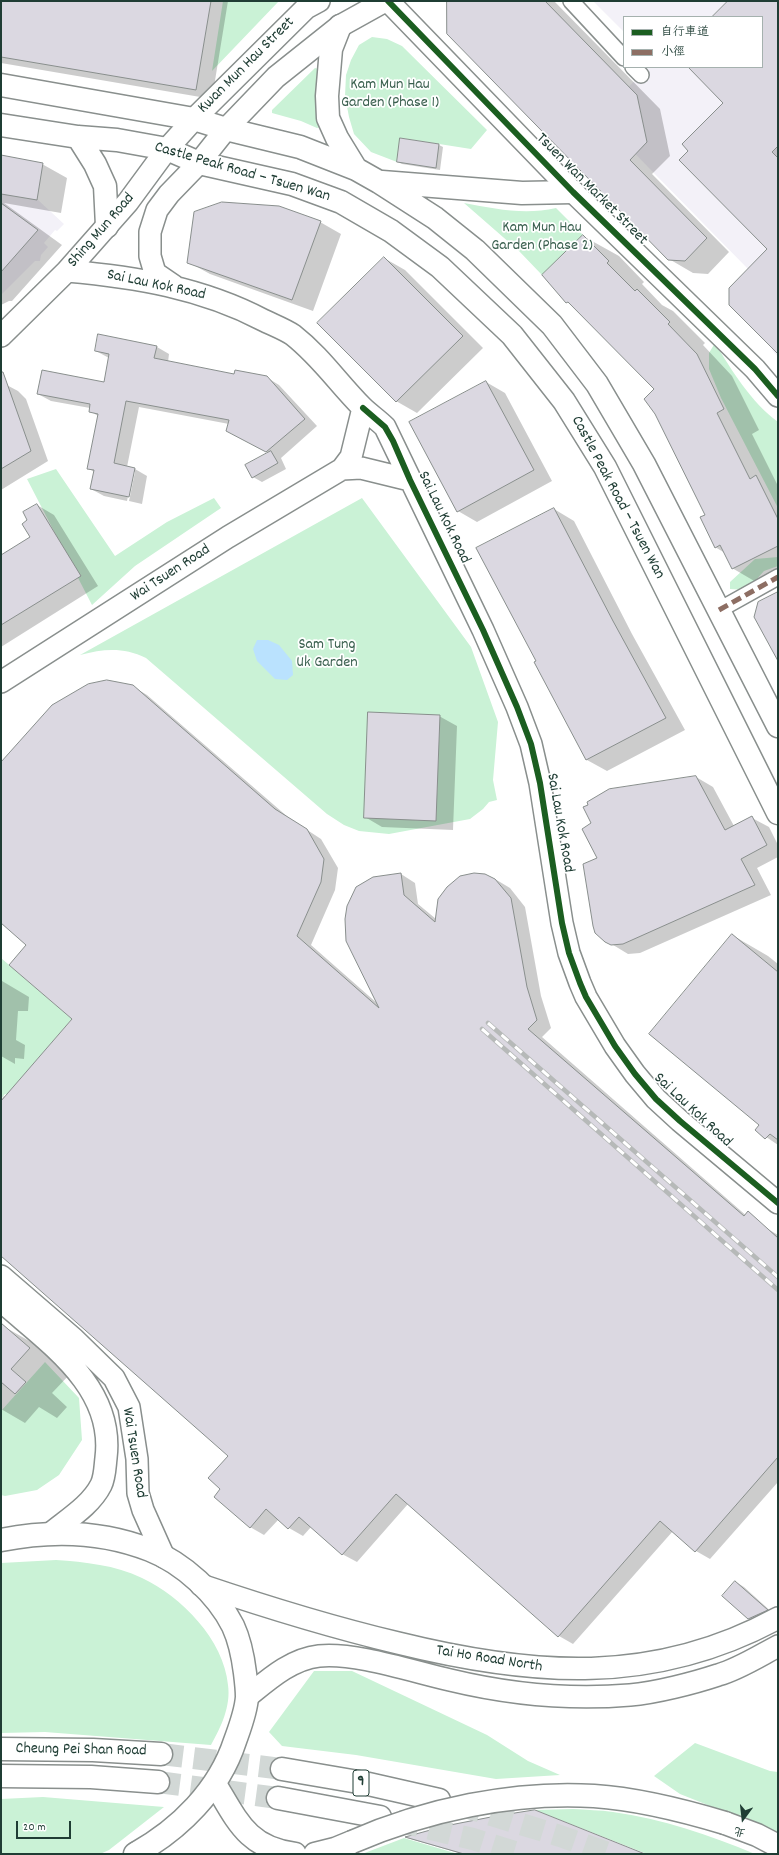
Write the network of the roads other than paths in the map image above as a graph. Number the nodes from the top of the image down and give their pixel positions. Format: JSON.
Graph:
{"nodes":[{"id":1,"x":385,"y":1,"type":"edge"},
{"id":2,"x":388,"y":1,"type":"edge"},
{"id":3,"x":570,"y":1,"type":"edge"},
{"id":4,"x":312,"y":3,"type":"edge"},
{"id":5,"x":340,"y":26,"type":"junction"},
{"id":6,"x":623,"y":57,"type":"edge"},
{"id":7,"x":1,"y":85,"type":"edge"},
{"id":8,"x":194,"y":119,"type":"junction"},
{"id":9,"x":1,"y":125,"type":"edge"},
{"id":10,"x":226,"y":129,"type":"junction"},
{"id":11,"x":78,"y":137,"type":"junction"},
{"id":12,"x":167,"y":149,"type":"junction"},
{"id":13,"x":199,"y":163,"type":"junction"},
{"id":14,"x":356,"y":169,"type":"junction"},
{"id":15,"x":379,"y":182,"type":"junction"},
{"id":16,"x":573,"y":192,"type":"junction"},
{"id":17,"x":106,"y":226,"type":"junction"},
{"id":18,"x":68,"y":271,"type":"junction"},
{"id":19,"x":176,"y":287,"type":"junction"},
{"id":20,"x":1,"y":336,"type":"edge"},
{"id":21,"x":778,"y":396,"type":"edge"},
{"id":22,"x":362,"y":408,"type":"junction"},
{"id":23,"x":342,"y":469,"type":"junction"},
{"id":24,"x":410,"y":480,"type":"junction"},
{"id":25,"x":778,"y":577,"type":"edge"},
{"id":26,"x":718,"y":610,"type":"junction"},
{"id":27,"x":1,"y":682,"type":"edge"},
{"id":28,"x":778,"y":726,"type":"edge"},
{"id":29,"x":778,"y":814,"type":"edge"},
{"id":30,"x":778,"y":1203,"type":"edge"},
{"id":31,"x":1,"y":1276,"type":"edge"},
{"id":32,"x":1,"y":1301,"type":"edge"},
{"id":33,"x":51,"y":1533,"type":"junction"},
{"id":34,"x":1,"y":1540,"type":"edge"},
{"id":35,"x":164,"y":1557,"type":"junction"},
{"id":36,"x":201,"y":1585,"type":"junction"},
{"id":37,"x":778,"y":1618,"type":"edge"},
{"id":38,"x":778,"y":1646,"type":"edge"},
{"id":39,"x":247,"y":1697,"type":"junction"},
{"id":40,"x":1,"y":1750,"type":"edge"},
{"id":41,"x":161,"y":1754,"type":"tunnel mouth"},
{"id":42,"x":282,"y":1769,"type":"tunnel mouth"},
{"id":43,"x":1,"y":1776,"type":"edge"},
{"id":44,"x":158,"y":1782,"type":"tunnel mouth"},
{"id":45,"x":215,"y":1784,"type":"junction"},
{"id":46,"x":278,"y":1798,"type":"tunnel mouth"},
{"id":47,"x":439,"y":1800,"type":"tunnel mouth"},
{"id":48,"x":380,"y":1817,"type":"tunnel mouth"},
{"id":49,"x":778,"y":1846,"type":"edge"},
{"id":50,"x":137,"y":1854,"type":"edge"},
{"id":51,"x":295,"y":1854,"type":"edge"},
{"id":52,"x":315,"y":1854,"type":"edge"}],
"edges":[{"from":1,"to":5,"type":"main road","name":"Kwan Mun Hau Street"},
{"from":2,"to":16,"type":"main road","name":"Tsuen Wan Market Street"},
{"from":3,"to":6,"type":"street"},
{"from":4,"to":8,"type":"main road","name":"Kwan Mun Hau Street"},
{"from":5,"to":10,"type":"main road","name":"Kwan Mun Hau Street"},
{"from":5,"to":14,"type":"main road"},
{"from":7,"to":8,"type":"main road"},
{"from":8,"to":10,"type":"main road"},
{"from":8,"to":12,"type":"main road","name":"Shing Mun Road"},
{"from":9,"to":11,"type":"main road","name":"Castle Peak Road – Tsuen Wan"},
{"from":10,"to":13,"type":"main road","name":"Kwan Mun Hau Street"},
{"from":10,"to":14,"type":"main road"},
{"from":11,"to":12,"type":"main road","name":"Castle Peak Road – Tsuen Wan"},
{"from":11,"to":17,"type":"main road"},
{"from":12,"to":13,"type":"main road","name":"Castle Peak Road – Tsuen Wan"},
{"from":12,"to":17,"type":"main road","name":"Shing Mun Road"},
{"from":13,"to":19,"type":"main road","name":"Shing Mun Road"},
{"from":13,"to":29,"type":"main road","name":"Castle Peak Road – Tsuen Wan"},
{"from":14,"to":15,"type":"main road"},
{"from":15,"to":16,"type":"main road"},
{"from":15,"to":26,"type":"main road"},
{"from":16,"to":21,"type":"main road","name":"Tsuen Wan Market Street"},
{"from":17,"to":18,"type":"main road","name":"Shing Mun Road"},
{"from":18,"to":19,"type":"main road","name":"Sai Lau Kok Road"},
{"from":18,"to":20,"type":"main road","name":"Shing Mun Road"},
{"from":19,"to":22,"type":"main road","name":"Sai Lau Kok Road"},
{"from":22,"to":23,"type":"main road","name":"Wai Tsuen Road"},
{"from":22,"to":24,"type":"main road","name":"Sai Lau Kok Road"},
{"from":23,"to":24,"type":"main road","name":"Wai Tsuen Road"},
{"from":23,"to":27,"type":"main road","name":"Wai Tsuen Road"},
{"from":24,"to":30,"type":"main road","name":"Sai Lau Kok Road"},
{"from":25,"to":26,"type":"street"},
{"from":26,"to":28,"type":"main road"},
{"from":31,"to":35,"type":"main road","name":"Wai Tsuen Road"},
{"from":32,"to":33,"type":"main road","name":"Wai Tsuen Road"},
{"from":33,"to":34,"type":"main road"},
{"from":33,"to":35,"type":"main road"},
{"from":35,"to":36,"type":"main road"},
{"from":36,"to":37,"type":"main road","name":"Tai Ho Road North"},
{"from":36,"to":39,"type":"main road"},
{"from":38,"to":39,"type":"main road","name":"Tai Ho Road North"},
{"from":39,"to":45,"type":"main road"},
{"from":40,"to":41,"type":"main road","name":"Cheung Pei Shan Road"},
{"from":42,"to":47,"type":"main road","number":"9"},
{"from":43,"to":44,"type":"main road","name":"Cheung Pei Shan Road"},
{"from":45,"to":50,"type":"main road"},
{"from":45,"to":51,"type":"main road"},
{"from":46,"to":48,"type":"main road","number":"9"},
{"from":49,"to":52,"type":"main road","bridge":true}]}
